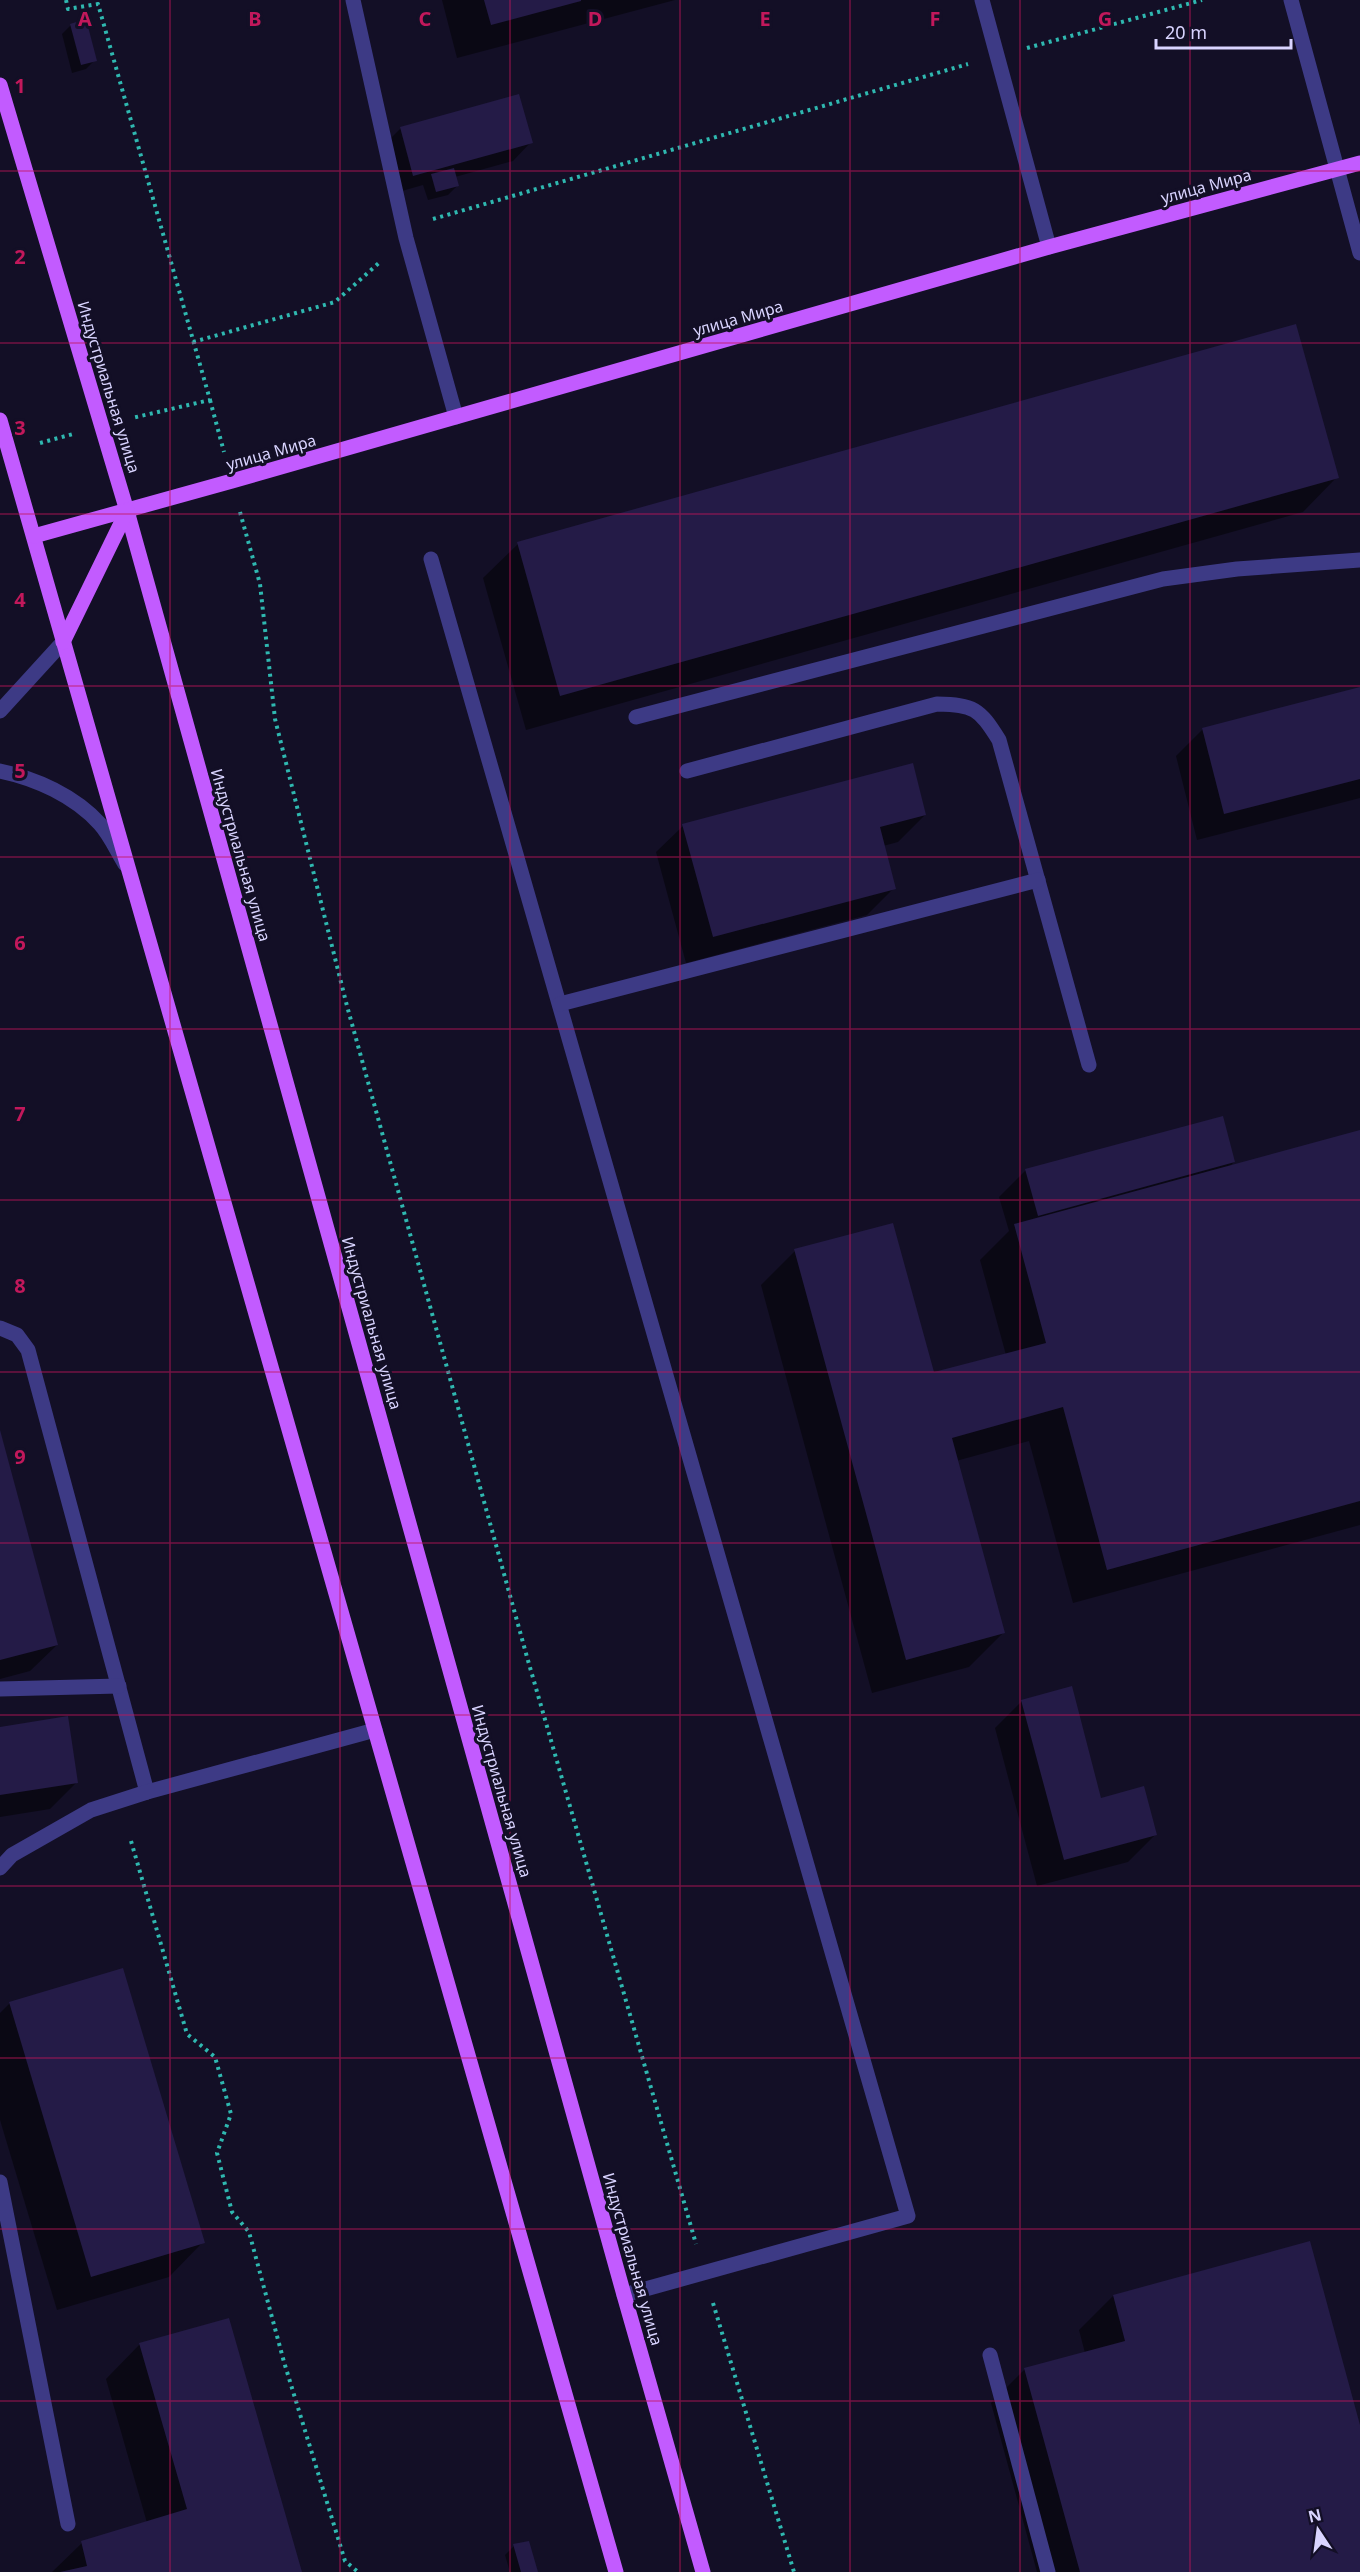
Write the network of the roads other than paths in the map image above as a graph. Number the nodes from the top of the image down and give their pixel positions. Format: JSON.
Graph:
{"nodes":[{"id":1,"x":353,"y":0,"type":"edge"},
{"id":2,"x":982,"y":0,"type":"edge"},
{"id":3,"x":1291,"y":0,"type":"edge"},
{"id":4,"x":0,"y":85,"type":"edge"},
{"id":5,"x":1360,"y":163,"type":"edge"},
{"id":6,"x":1338,"y":169,"type":"junction"},
{"id":7,"x":1049,"y":247,"type":"junction"},
{"id":8,"x":1360,"y":253,"type":"edge"},
{"id":9,"x":456,"y":417,"type":"junction"},
{"id":10,"x":0,"y":420,"type":"edge"},
{"id":11,"x":127,"y":511,"type":"junction"},
{"id":12,"x":33,"y":536,"type":"junction"},
{"id":13,"x":430,"y":559,"type":"dead end"},
{"id":14,"x":1360,"y":560,"type":"edge"},
{"id":15,"x":63,"y":642,"type":"junction"},
{"id":16,"x":0,"y":711,"type":"edge"},
{"id":17,"x":636,"y":717,"type":"dead end"},
{"id":18,"x":0,"y":771,"type":"edge"},
{"id":19,"x":687,"y":771,"type":"dead end"},
{"id":20,"x":128,"y":867,"type":"junction"},
{"id":21,"x":1038,"y":880,"type":"junction"},
{"id":22,"x":560,"y":1004,"type":"junction"},
{"id":23,"x":1089,"y":1065,"type":"dead end"},
{"id":24,"x":0,"y":1328,"type":"edge"},
{"id":25,"x":118,"y":1686,"type":"junction"},
{"id":26,"x":0,"y":1689,"type":"edge"},
{"id":27,"x":375,"y":1730,"type":"junction"},
{"id":28,"x":147,"y":1791,"type":"junction"},
{"id":29,"x":0,"y":1868,"type":"edge"},
{"id":30,"x":0,"y":2182,"type":"edge"},
{"id":31,"x":624,"y":2295,"type":"junction"},
{"id":32,"x":990,"y":2355,"type":"dead end"},
{"id":33,"x":68,"y":2524,"type":"dead end"},
{"id":34,"x":616,"y":2572,"type":"edge"},
{"id":35,"x":703,"y":2572,"type":"edge"},
{"id":36,"x":1048,"y":2572,"type":"edge"}],
"edges":[{"from":1,"to":9,"type":"street"},
{"from":2,"to":7,"type":"street"},
{"from":3,"to":6,"type":"street"},
{"from":4,"to":11,"type":"main road","name":"Индустриальная улица"},
{"from":5,"to":6,"type":"main road","name":"улица Мира"},
{"from":6,"to":7,"type":"main road","name":"улица Мира"},
{"from":6,"to":8,"type":"street"},
{"from":7,"to":9,"type":"main road","name":"улица Мира"},
{"from":9,"to":11,"type":"main road","name":"улица Мира"},
{"from":10,"to":12,"type":"main road"},
{"from":11,"to":12,"type":"main road","name":"улица Мира"},
{"from":11,"to":15,"type":"main road"},
{"from":11,"to":31,"type":"main road","name":"Индустриальная улица"},
{"from":12,"to":15,"type":"main road"},
{"from":13,"to":22,"type":"street"},
{"from":14,"to":17,"type":"street"},
{"from":15,"to":16,"type":"street"},
{"from":15,"to":20,"type":"main road"},
{"from":18,"to":20,"type":"street"},
{"from":19,"to":21,"type":"street"},
{"from":20,"to":27,"type":"main road"},
{"from":21,"to":22,"type":"street"},
{"from":21,"to":23,"type":"street"},
{"from":22,"to":31,"type":"street"},
{"from":24,"to":25,"type":"street"},
{"from":25,"to":26,"type":"street"},
{"from":25,"to":28,"type":"street"},
{"from":27,"to":28,"type":"street"},
{"from":27,"to":34,"type":"main road"},
{"from":28,"to":29,"type":"street"},
{"from":30,"to":33,"type":"street"},
{"from":31,"to":35,"type":"main road","name":"Индустриальная улица"},
{"from":32,"to":36,"type":"street"}]}
